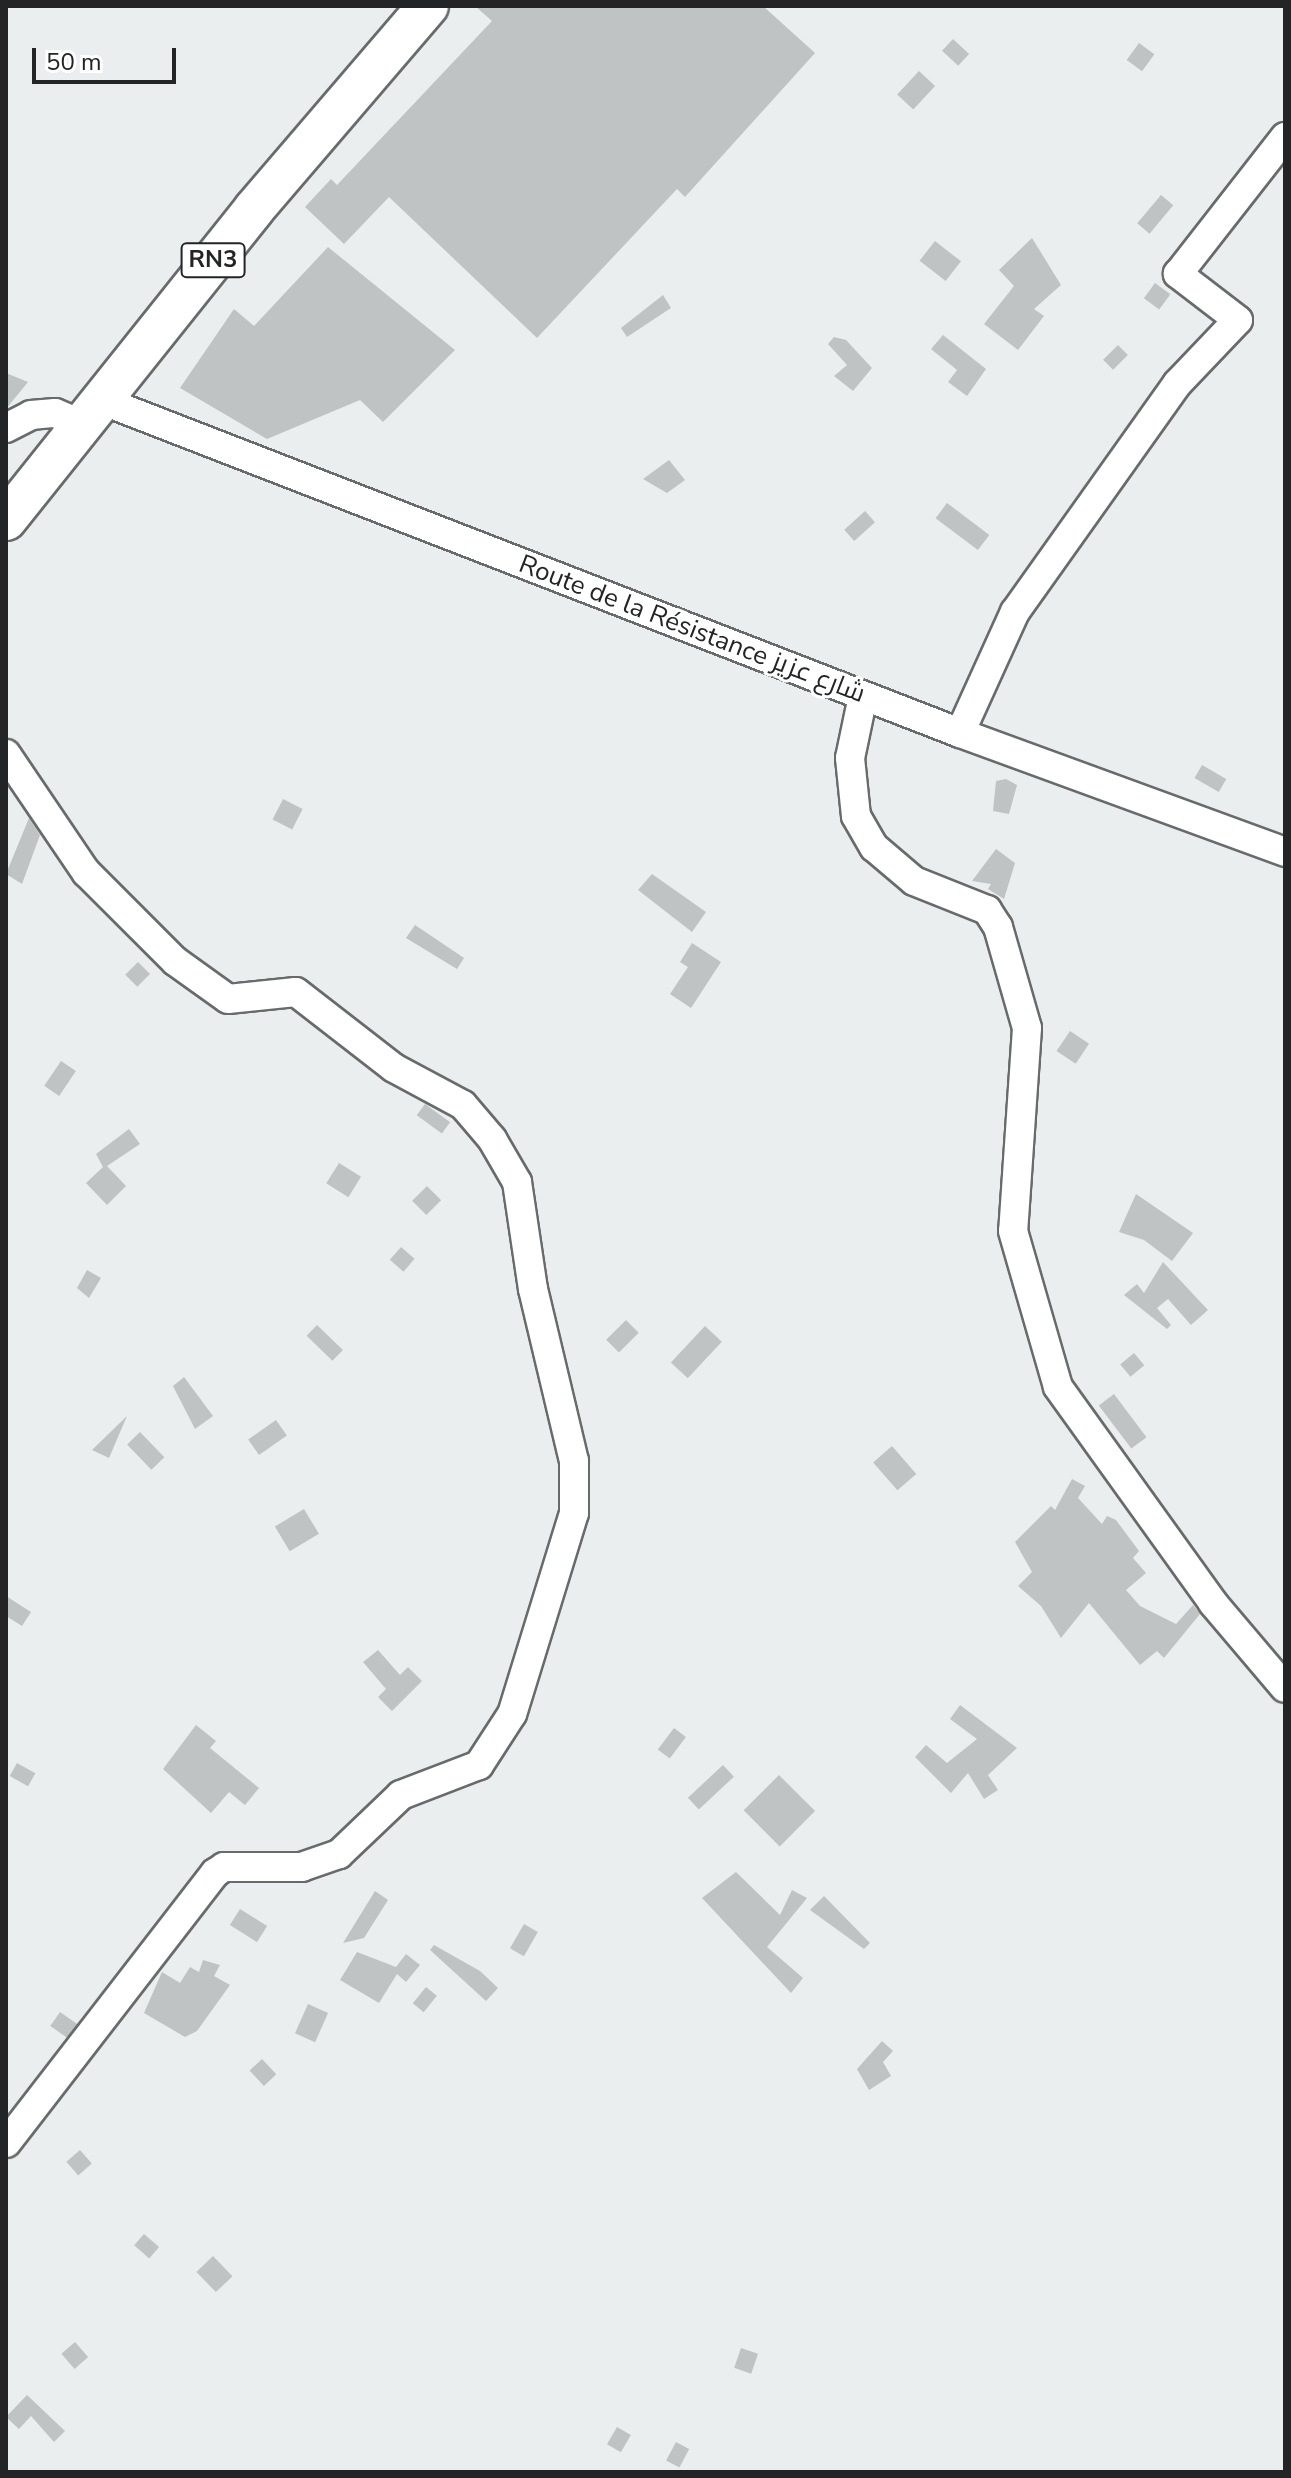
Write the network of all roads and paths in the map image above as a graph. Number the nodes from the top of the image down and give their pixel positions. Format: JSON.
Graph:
{"nodes":[{"id":1,"x":428,"y":6,"type":"edge"},
{"id":2,"x":1285,"y":137,"type":"edge"},
{"id":3,"x":91,"y":412,"type":"junction"},
{"id":4,"x":6,"y":428,"type":"edge"},
{"id":5,"x":6,"y":520,"type":"edge"},
{"id":6,"x":863,"y":696,"type":"junction"},
{"id":7,"x":960,"y":733,"type":"junction"},
{"id":8,"x":6,"y":754,"type":"edge"},
{"id":9,"x":1285,"y":852,"type":"edge"},
{"id":10,"x":1285,"y":1688,"type":"edge"},
{"id":11,"x":6,"y":2143,"type":"edge"}],
"edges":[{"from":1,"to":3,"type":"highway","number":"RN3"},
{"from":2,"to":7,"type":"street"},
{"from":3,"to":4,"type":"street","name":"Route de la Résistance شارع عزيز"},
{"from":3,"to":5,"type":"highway","number":"RN3"},
{"from":3,"to":6,"type":"street","name":"Route de la Résistance شارع عزيز"},
{"from":6,"to":7,"type":"street","name":"Route de la Résistance شارع عزيز"},
{"from":6,"to":10,"type":"street"},
{"from":7,"to":9,"type":"street","name":"Route de la Résistance شارع عزيز"},
{"from":8,"to":11,"type":"street"}]}
